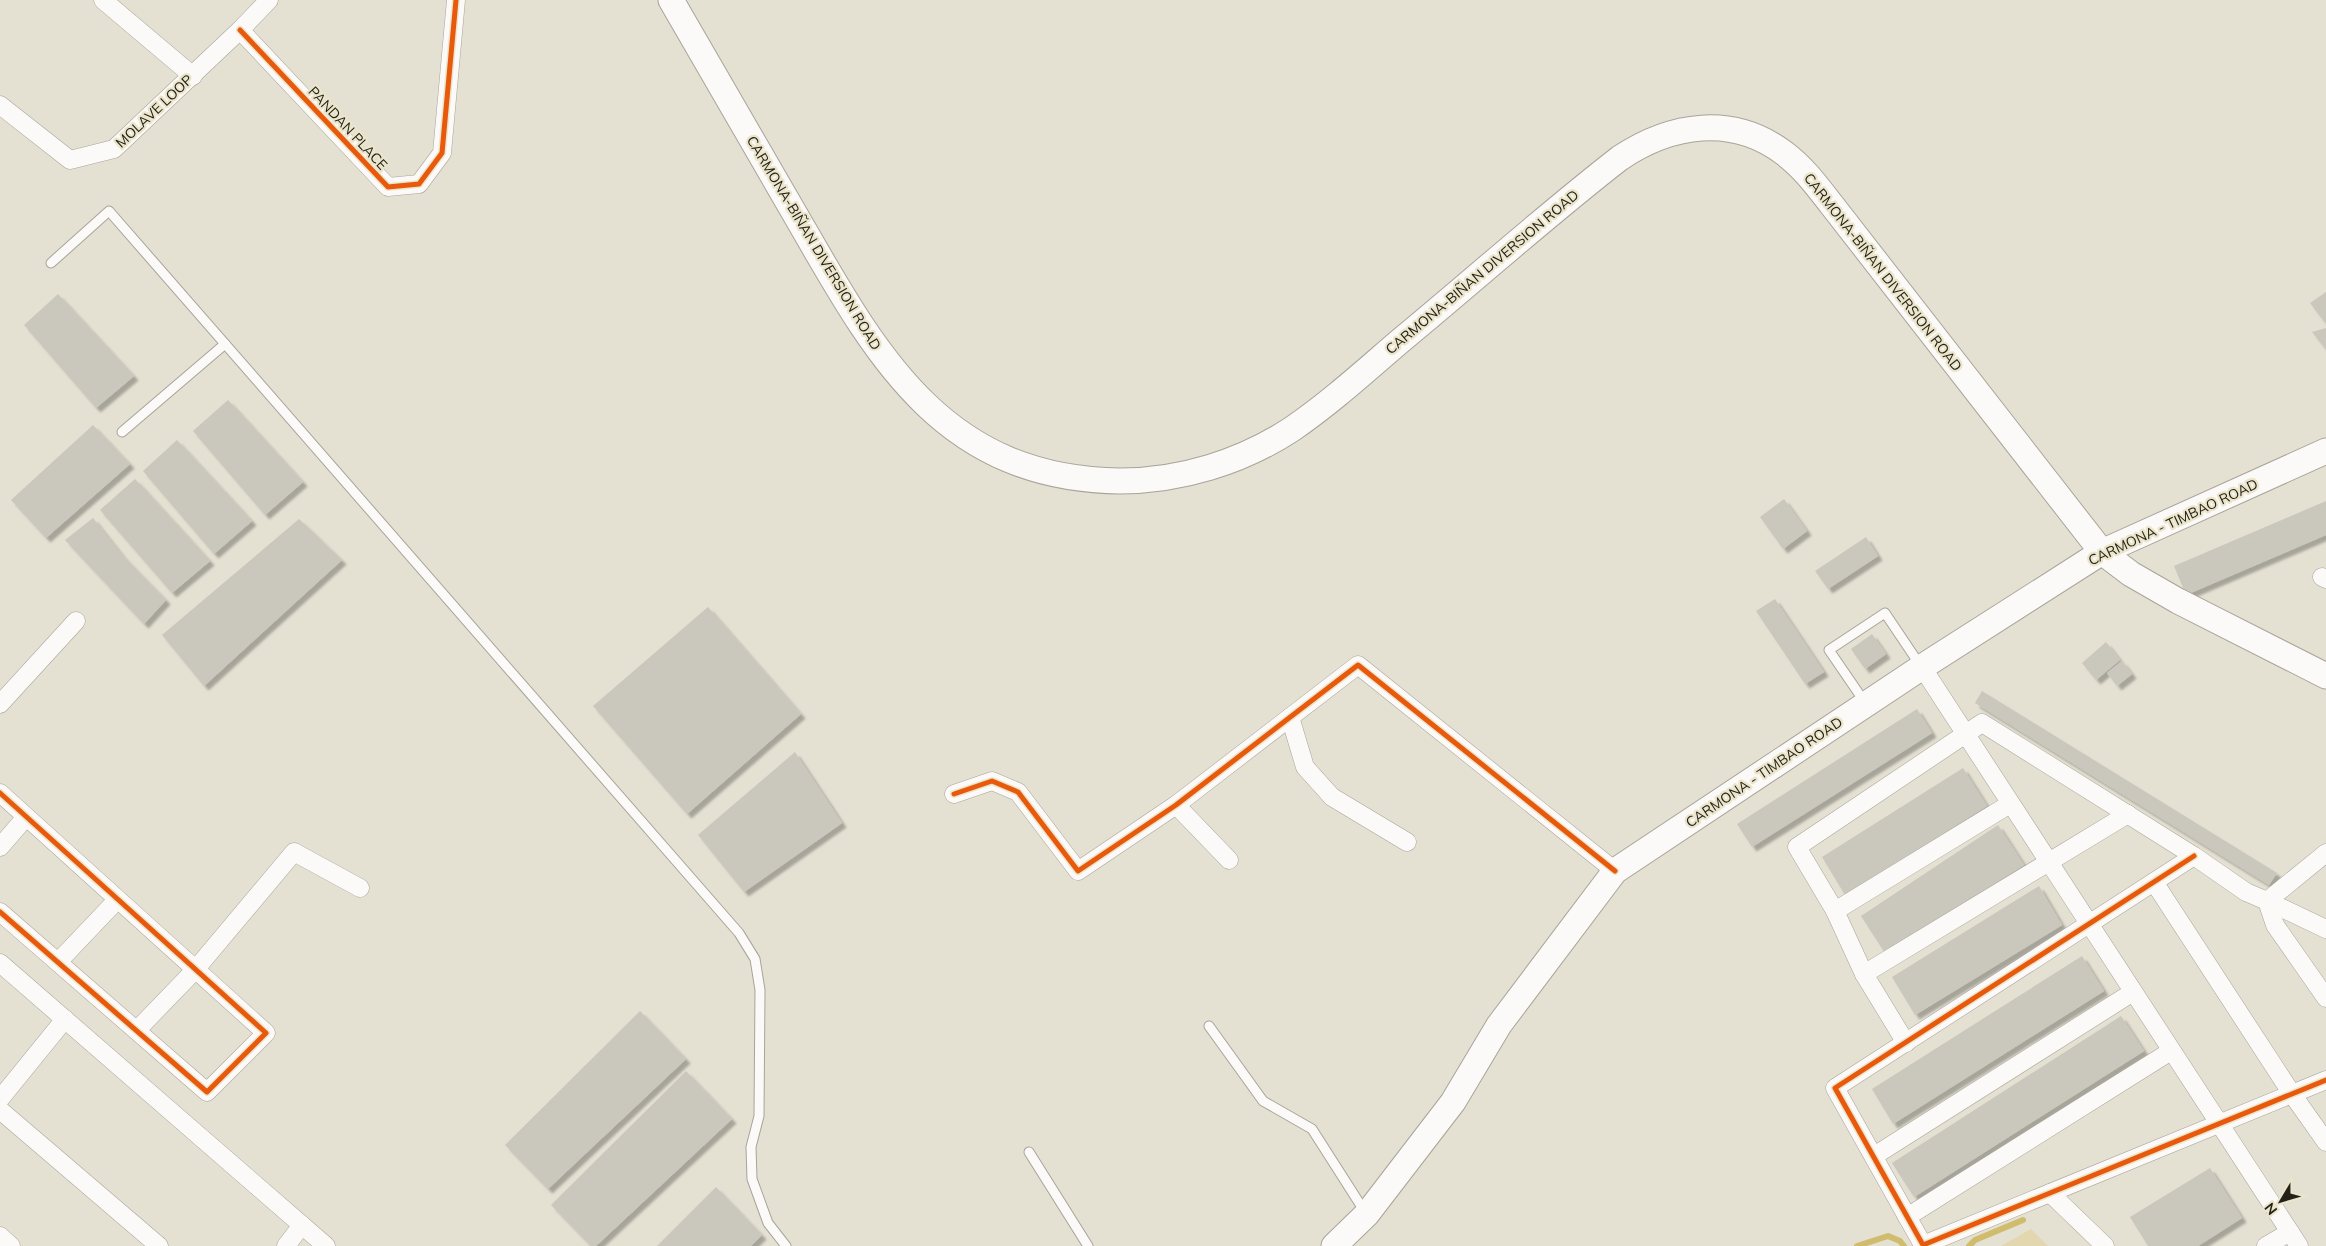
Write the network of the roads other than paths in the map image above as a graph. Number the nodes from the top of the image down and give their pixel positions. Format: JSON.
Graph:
{"nodes":[{"id":1,"x":103,"y":0,"type":"edge"},
{"id":2,"x":269,"y":0,"type":"edge"},
{"id":3,"x":456,"y":0,"type":"edge"},
{"id":4,"x":670,"y":0,"type":"edge"},
{"id":5,"x":240,"y":30,"type":"junction"},
{"id":6,"x":193,"y":76,"type":"junction"},
{"id":7,"x":0,"y":105,"type":"edge"},
{"id":8,"x":51,"y":263,"type":"dead end"},
{"id":9,"x":225,"y":344,"type":"junction"},
{"id":10,"x":122,"y":432,"type":"dead end"},
{"id":11,"x":2326,"y":451,"type":"edge"},
{"id":12,"x":2102,"y":552,"type":"junction"},
{"id":13,"x":76,"y":621,"type":"dead end"},
{"id":14,"x":1922,"y":667,"type":"junction"},
{"id":15,"x":2326,"y":676,"type":"edge"},
{"id":16,"x":0,"y":704,"type":"edge"},
{"id":17,"x":1866,"y":704,"type":"junction"},
{"id":18,"x":1290,"y":717,"type":"junction"},
{"id":19,"x":1965,"y":735,"type":"junction"},
{"id":20,"x":0,"y":793,"type":"edge"},
{"id":21,"x":954,"y":794,"type":"dead end"},
{"id":22,"x":2010,"y":804,"type":"junction"},
{"id":23,"x":1176,"y":805,"type":"junction"},
{"id":24,"x":2128,"y":814,"type":"junction"},
{"id":25,"x":26,"y":817,"type":"junction"},
{"id":26,"x":1407,"y":842,"type":"dead end"},
{"id":27,"x":0,"y":847,"type":"edge"},
{"id":28,"x":2326,"y":853,"type":"edge"},
{"id":29,"x":2194,"y":856,"type":"junction"},
{"id":30,"x":1229,"y":860,"type":"dead end"},
{"id":31,"x":2048,"y":864,"type":"junction"},
{"id":32,"x":1615,"y":871,"type":"junction"},
{"id":33,"x":2154,"y":882,"type":"junction"},
{"id":34,"x":360,"y":888,"type":"dead end"},
{"id":35,"x":118,"y":900,"type":"junction"},
{"id":36,"x":2267,"y":901,"type":"junction"},
{"id":37,"x":1835,"y":911,"type":"junction"},
{"id":38,"x":0,"y":912,"type":"edge"},
{"id":39,"x":2088,"y":924,"type":"junction"},
{"id":40,"x":2326,"y":929,"type":"edge"},
{"id":41,"x":58,"y":962,"type":"junction"},
{"id":42,"x":0,"y":963,"type":"edge"},
{"id":43,"x":195,"y":970,"type":"junction"},
{"id":44,"x":1864,"y":974,"type":"junction"},
{"id":45,"x":2133,"y":992,"type":"junction"},
{"id":46,"x":2326,"y":998,"type":"edge"},
{"id":47,"x":65,"y":1019,"type":"junction"},
{"id":48,"x":1209,"y":1026,"type":"dead end"},
{"id":49,"x":137,"y":1030,"type":"junction"},
{"id":50,"x":1906,"y":1043,"type":"junction"},
{"id":51,"x":2171,"y":1051,"type":"junction"},
{"id":52,"x":2326,"y":1080,"type":"edge"},
{"id":53,"x":2292,"y":1094,"type":"junction"},
{"id":54,"x":0,"y":1099,"type":"edge"},
{"id":55,"x":0,"y":1110,"type":"edge"},
{"id":56,"x":2218,"y":1124,"type":"junction"},
{"id":57,"x":2326,"y":1142,"type":"edge"},
{"id":58,"x":1029,"y":1152,"type":"dead end"},
{"id":59,"x":1874,"y":1156,"type":"junction"},
{"id":60,"x":2050,"y":1192,"type":"junction"},
{"id":61,"x":1367,"y":1214,"type":"junction"},
{"id":62,"x":1907,"y":1217,"type":"junction"},
{"id":63,"x":302,"y":1225,"type":"junction"},
{"id":64,"x":0,"y":1236,"type":"edge"},
{"id":65,"x":2294,"y":1239,"type":"edge"},
{"id":66,"x":11,"y":1246,"type":"edge"},
{"id":67,"x":159,"y":1246,"type":"edge"},
{"id":68,"x":286,"y":1246,"type":"edge"},
{"id":69,"x":326,"y":1246,"type":"edge"},
{"id":70,"x":786,"y":1246,"type":"edge"},
{"id":71,"x":1088,"y":1246,"type":"edge"},
{"id":72,"x":1334,"y":1246,"type":"edge"},
{"id":73,"x":2105,"y":1246,"type":"edge"},
{"id":74,"x":2266,"y":1246,"type":"edge"}],
"edges":[{"from":1,"to":6,"type":"street"},
{"from":2,"to":5,"type":"street","name":"MOLAVE LOOP"},
{"from":3,"to":5,"type":"street","name":"PANDAN PLACE"},
{"from":4,"to":12,"type":"main road","name":"CARMONA-BIÑAN DIVERSION ROAD"},
{"from":5,"to":6,"type":"street","name":"MOLAVE LOOP"},
{"from":6,"to":7,"type":"street","name":"MOLAVE LOOP"},
{"from":8,"to":9,"type":"lane"},
{"from":9,"to":10,"type":"lane"},
{"from":9,"to":70,"type":"lane"},
{"from":11,"to":12,"type":"main road","name":"CARMONA - TIMBAO ROAD"},
{"from":12,"to":14,"type":"main road","name":"CARMONA - TIMBAO ROAD"},
{"from":12,"to":15,"type":"main road","name":"CARMONA-BIÑAN DIVERSION ROAD"},
{"from":13,"to":16,"type":"street"},
{"from":14,"to":17,"type":"main road","name":"CARMONA - TIMBAO ROAD"},
{"from":14,"to":17,"type":"lane"},
{"from":14,"to":19,"type":"street"},
{"from":17,"to":32,"type":"main road","name":"CARMONA - TIMBAO ROAD"},
{"from":18,"to":23,"type":"street"},
{"from":18,"to":26,"type":"street"},
{"from":18,"to":32,"type":"street"},
{"from":19,"to":22,"type":"street"},
{"from":19,"to":24,"type":"street"},
{"from":19,"to":37,"type":"street"},
{"from":20,"to":25,"type":"street"},
{"from":21,"to":23,"type":"street"},
{"from":22,"to":31,"type":"street"},
{"from":22,"to":37,"type":"street"},
{"from":23,"to":30,"type":"street"},
{"from":24,"to":29,"type":"street"},
{"from":24,"to":31,"type":"street"},
{"from":25,"to":27,"type":"street"},
{"from":25,"to":35,"type":"street"},
{"from":28,"to":36,"type":"street"},
{"from":29,"to":33,"type":"street"},
{"from":29,"to":36,"type":"street"},
{"from":31,"to":39,"type":"street"},
{"from":31,"to":44,"type":"street"},
{"from":32,"to":61,"type":"main road","name":"CARMONA - TIMBAO ROAD"},
{"from":33,"to":39,"type":"street"},
{"from":33,"to":53,"type":"street"},
{"from":34,"to":43,"type":"street"},
{"from":35,"to":41,"type":"street"},
{"from":35,"to":43,"type":"street"},
{"from":36,"to":40,"type":"street"},
{"from":36,"to":46,"type":"street"},
{"from":37,"to":44,"type":"street"},
{"from":38,"to":41,"type":"street"},
{"from":39,"to":45,"type":"street"},
{"from":39,"to":50,"type":"street"},
{"from":41,"to":49,"type":"street"},
{"from":42,"to":47,"type":"street"},
{"from":43,"to":49,"type":"street"},
{"from":43,"to":49,"type":"street"},
{"from":44,"to":50,"type":"street"},
{"from":45,"to":51,"type":"street"},
{"from":45,"to":59,"type":"street"},
{"from":47,"to":54,"type":"street"},
{"from":47,"to":63,"type":"street"},
{"from":48,"to":61,"type":"lane"},
{"from":50,"to":59,"type":"street"},
{"from":51,"to":56,"type":"street"},
{"from":51,"to":62,"type":"street"},
{"from":52,"to":53,"type":"street"},
{"from":53,"to":56,"type":"street"},
{"from":53,"to":57,"type":"street"},
{"from":55,"to":67,"type":"street"},
{"from":56,"to":60,"type":"street"},
{"from":56,"to":65,"type":"street"},
{"from":58,"to":71,"type":"lane"},
{"from":59,"to":62,"type":"street"},
{"from":60,"to":62,"type":"street"},
{"from":60,"to":73,"type":"street"},
{"from":61,"to":72,"type":"main road","name":"CARMONA - TIMBAO ROAD"},
{"from":63,"to":68,"type":"street"},
{"from":63,"to":69,"type":"street"},
{"from":64,"to":66,"type":"street"},
{"from":65,"to":74,"type":"street"}]}
